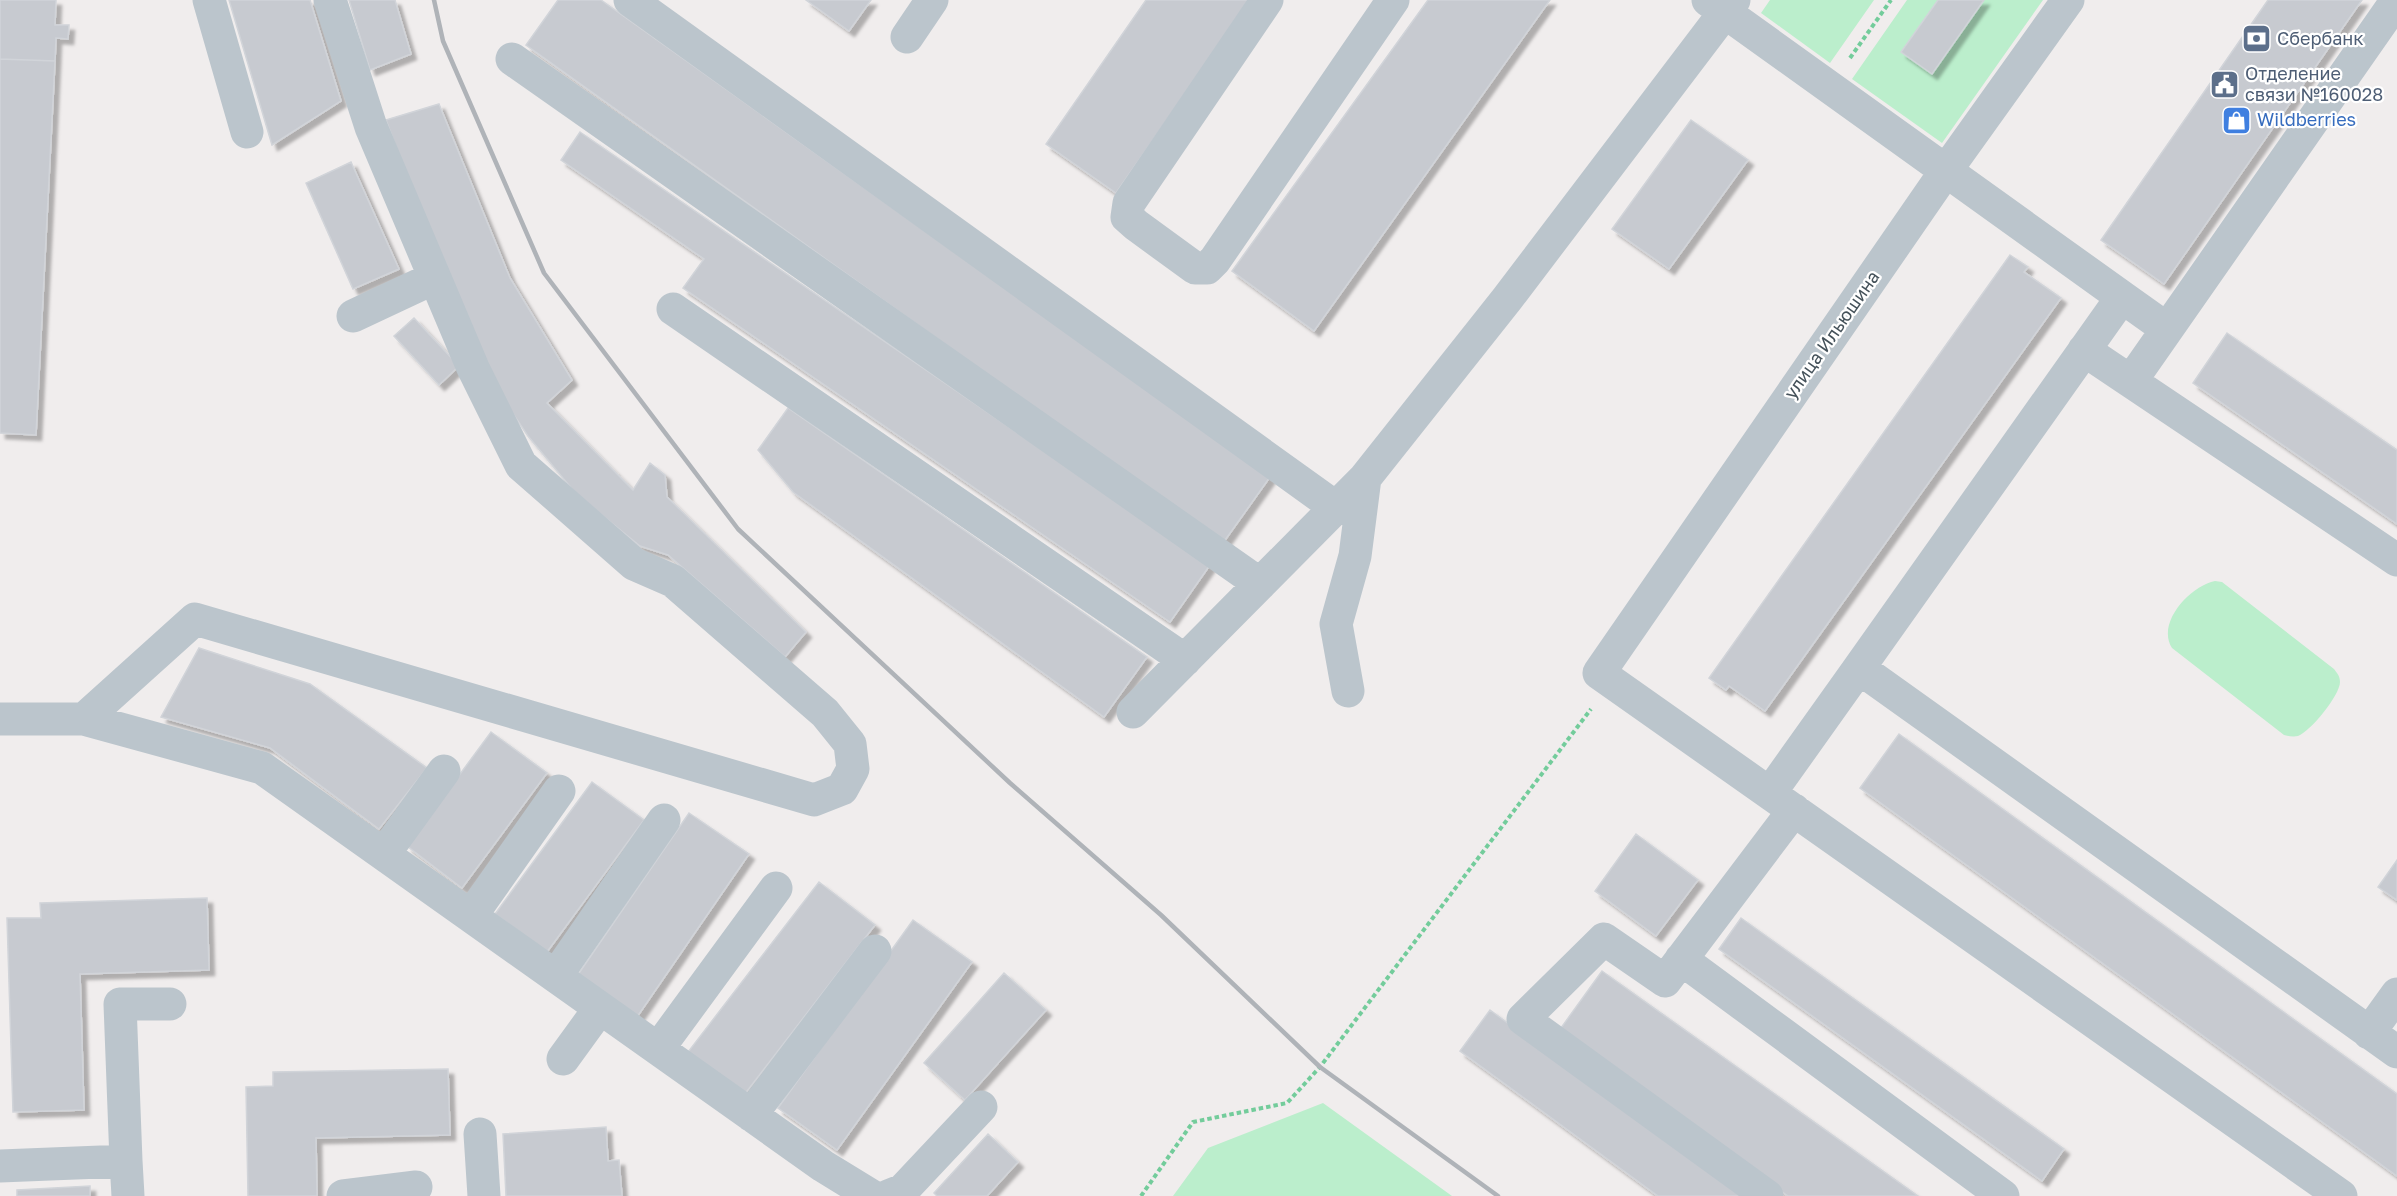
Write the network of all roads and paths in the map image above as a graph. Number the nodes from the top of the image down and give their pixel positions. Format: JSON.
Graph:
{"nodes":[{"id":1,"x":209,"y":0,"type":"edge"},
{"id":2,"x":330,"y":0,"type":"edge"},
{"id":3,"x":630,"y":0,"type":"edge"},
{"id":4,"x":932,"y":0,"type":"edge"},
{"id":5,"x":1268,"y":0,"type":"edge"},
{"id":6,"x":1392,"y":0,"type":"edge"},
{"id":7,"x":1891,"y":0,"type":"edge"},
{"id":8,"x":2068,"y":0,"type":"edge"},
{"id":9,"x":2397,"y":0,"type":"edge"},
{"id":10,"x":1722,"y":4,"type":"edge"},
{"id":11,"x":907,"y":37,"type":"dead end"},
{"id":12,"x":512,"y":59,"type":"dead end"},
{"id":13,"x":1828,"y":89,"type":"junction"},
{"id":14,"x":247,"y":132,"type":"dead end"},
{"id":15,"x":1945,"y":171,"type":"junction"},
{"id":16,"x":434,"y":278,"type":"junction"},
{"id":17,"x":2122,"y":297,"type":"junction"},
{"id":18,"x":673,"y":309,"type":"dead end"},
{"id":19,"x":352,"y":316,"type":"dead end"},
{"id":20,"x":2167,"y":329,"type":"junction"},
{"id":21,"x":2084,"y":350,"type":"junction"},
{"id":22,"x":2131,"y":381,"type":"junction"},
{"id":23,"x":1365,"y":478,"type":"junction"},
{"id":24,"x":1335,"y":507,"type":"junction"},
{"id":25,"x":2397,"y":560,"type":"edge"},
{"id":26,"x":1260,"y":584,"type":"junction"},
{"id":27,"x":1185,"y":660,"type":"junction"},
{"id":28,"x":1859,"y":668,"type":"junction"},
{"id":29,"x":1599,"y":673,"type":"junction"},
{"id":30,"x":1348,"y":692,"type":"dead end"},
{"id":31,"x":1133,"y":712,"type":"dead end"},
{"id":32,"x":0,"y":719,"type":"edge"},
{"id":33,"x":84,"y":719,"type":"junction"},
{"id":34,"x":444,"y":771,"type":"dead end"},
{"id":35,"x":559,"y":791,"type":"dead end"},
{"id":36,"x":1782,"y":802,"type":"junction"},
{"id":37,"x":664,"y":820,"type":"dead end"},
{"id":38,"x":384,"y":855,"type":"junction"},
{"id":39,"x":776,"y":888,"type":"dead end"},
{"id":40,"x":471,"y":916,"type":"junction"},
{"id":41,"x":875,"y":951,"type":"dead end"},
{"id":42,"x":1682,"y":959,"type":"junction"},
{"id":43,"x":556,"y":976,"type":"junction"},
{"id":44,"x":2397,"y":994,"type":"edge"},
{"id":45,"x":170,"y":1004,"type":"dead end"},
{"id":46,"x":600,"y":1008,"type":"junction"},
{"id":47,"x":2369,"y":1033,"type":"junction"},
{"id":48,"x":658,"y":1049,"type":"junction"},
{"id":49,"x":2397,"y":1053,"type":"edge"},
{"id":50,"x":563,"y":1059,"type":"dead end"},
{"id":51,"x":981,"y":1107,"type":"dead end"},
{"id":52,"x":751,"y":1115,"type":"junction"},
{"id":53,"x":480,"y":1134,"type":"dead end"},
{"id":54,"x":126,"y":1161,"type":"junction"},
{"id":55,"x":0,"y":1166,"type":"edge"},
{"id":56,"x":416,"y":1187,"type":"dead end"},
{"id":57,"x":128,"y":1196,"type":"edge"},
{"id":58,"x":343,"y":1196,"type":"edge"},
{"id":59,"x":484,"y":1196,"type":"edge"},
{"id":60,"x":872,"y":1196,"type":"edge"},
{"id":61,"x":888,"y":1196,"type":"edge"},
{"id":62,"x":1141,"y":1196,"type":"edge"},
{"id":63,"x":1767,"y":1196,"type":"edge"},
{"id":64,"x":2003,"y":1196,"type":"edge"},
{"id":65,"x":2341,"y":1196,"type":"edge"}],
"edges":[{"from":1,"to":14,"type":"street"},
{"from":2,"to":16,"type":"street"},
{"from":3,"to":24,"type":"street"},
{"from":4,"to":11,"type":"street"},
{"from":5,"to":6,"type":"street"},
{"from":7,"to":13,"type":"path"},
{"from":8,"to":15,"type":"street","name":"улица Ильюшина"},
{"from":9,"to":20,"type":"street"},
{"from":10,"to":13,"type":"street"},
{"from":10,"to":23,"type":"street"},
{"from":12,"to":26,"type":"street"},
{"from":13,"to":15,"type":"street"},
{"from":15,"to":17,"type":"street"},
{"from":15,"to":29,"type":"street","name":"улица Ильюшина"},
{"from":16,"to":19,"type":"street"},
{"from":16,"to":33,"type":"street"},
{"from":17,"to":20,"type":"street"},
{"from":17,"to":21,"type":"street"},
{"from":18,"to":27,"type":"street"},
{"from":20,"to":22,"type":"street"},
{"from":21,"to":22,"type":"street"},
{"from":21,"to":28,"type":"street"},
{"from":22,"to":25,"type":"street"},
{"from":23,"to":24,"type":"street"},
{"from":23,"to":30,"type":"street"},
{"from":24,"to":26,"type":"street"},
{"from":26,"to":27,"type":"street"},
{"from":27,"to":31,"type":"street"},
{"from":28,"to":36,"type":"street"},
{"from":28,"to":47,"type":"street"},
{"from":29,"to":36,"type":"street"},
{"from":29,"to":62,"type":"path"},
{"from":32,"to":33,"type":"street"},
{"from":33,"to":38,"type":"street"},
{"from":34,"to":38,"type":"street"},
{"from":35,"to":40,"type":"street"},
{"from":36,"to":42,"type":"street"},
{"from":36,"to":65,"type":"street"},
{"from":37,"to":43,"type":"street"},
{"from":38,"to":40,"type":"street"},
{"from":39,"to":48,"type":"street"},
{"from":40,"to":43,"type":"street"},
{"from":41,"to":52,"type":"street"},
{"from":42,"to":63,"type":"street"},
{"from":42,"to":64,"type":"street"},
{"from":43,"to":46,"type":"street"},
{"from":44,"to":47,"type":"street"},
{"from":45,"to":54,"type":"street"},
{"from":46,"to":48,"type":"street"},
{"from":46,"to":50,"type":"street"},
{"from":47,"to":49,"type":"street"},
{"from":48,"to":52,"type":"street"},
{"from":51,"to":61,"type":"street"},
{"from":52,"to":60,"type":"street"},
{"from":53,"to":59,"type":"street"},
{"from":54,"to":55,"type":"street"},
{"from":54,"to":57,"type":"street"},
{"from":56,"to":58,"type":"street"}]}
